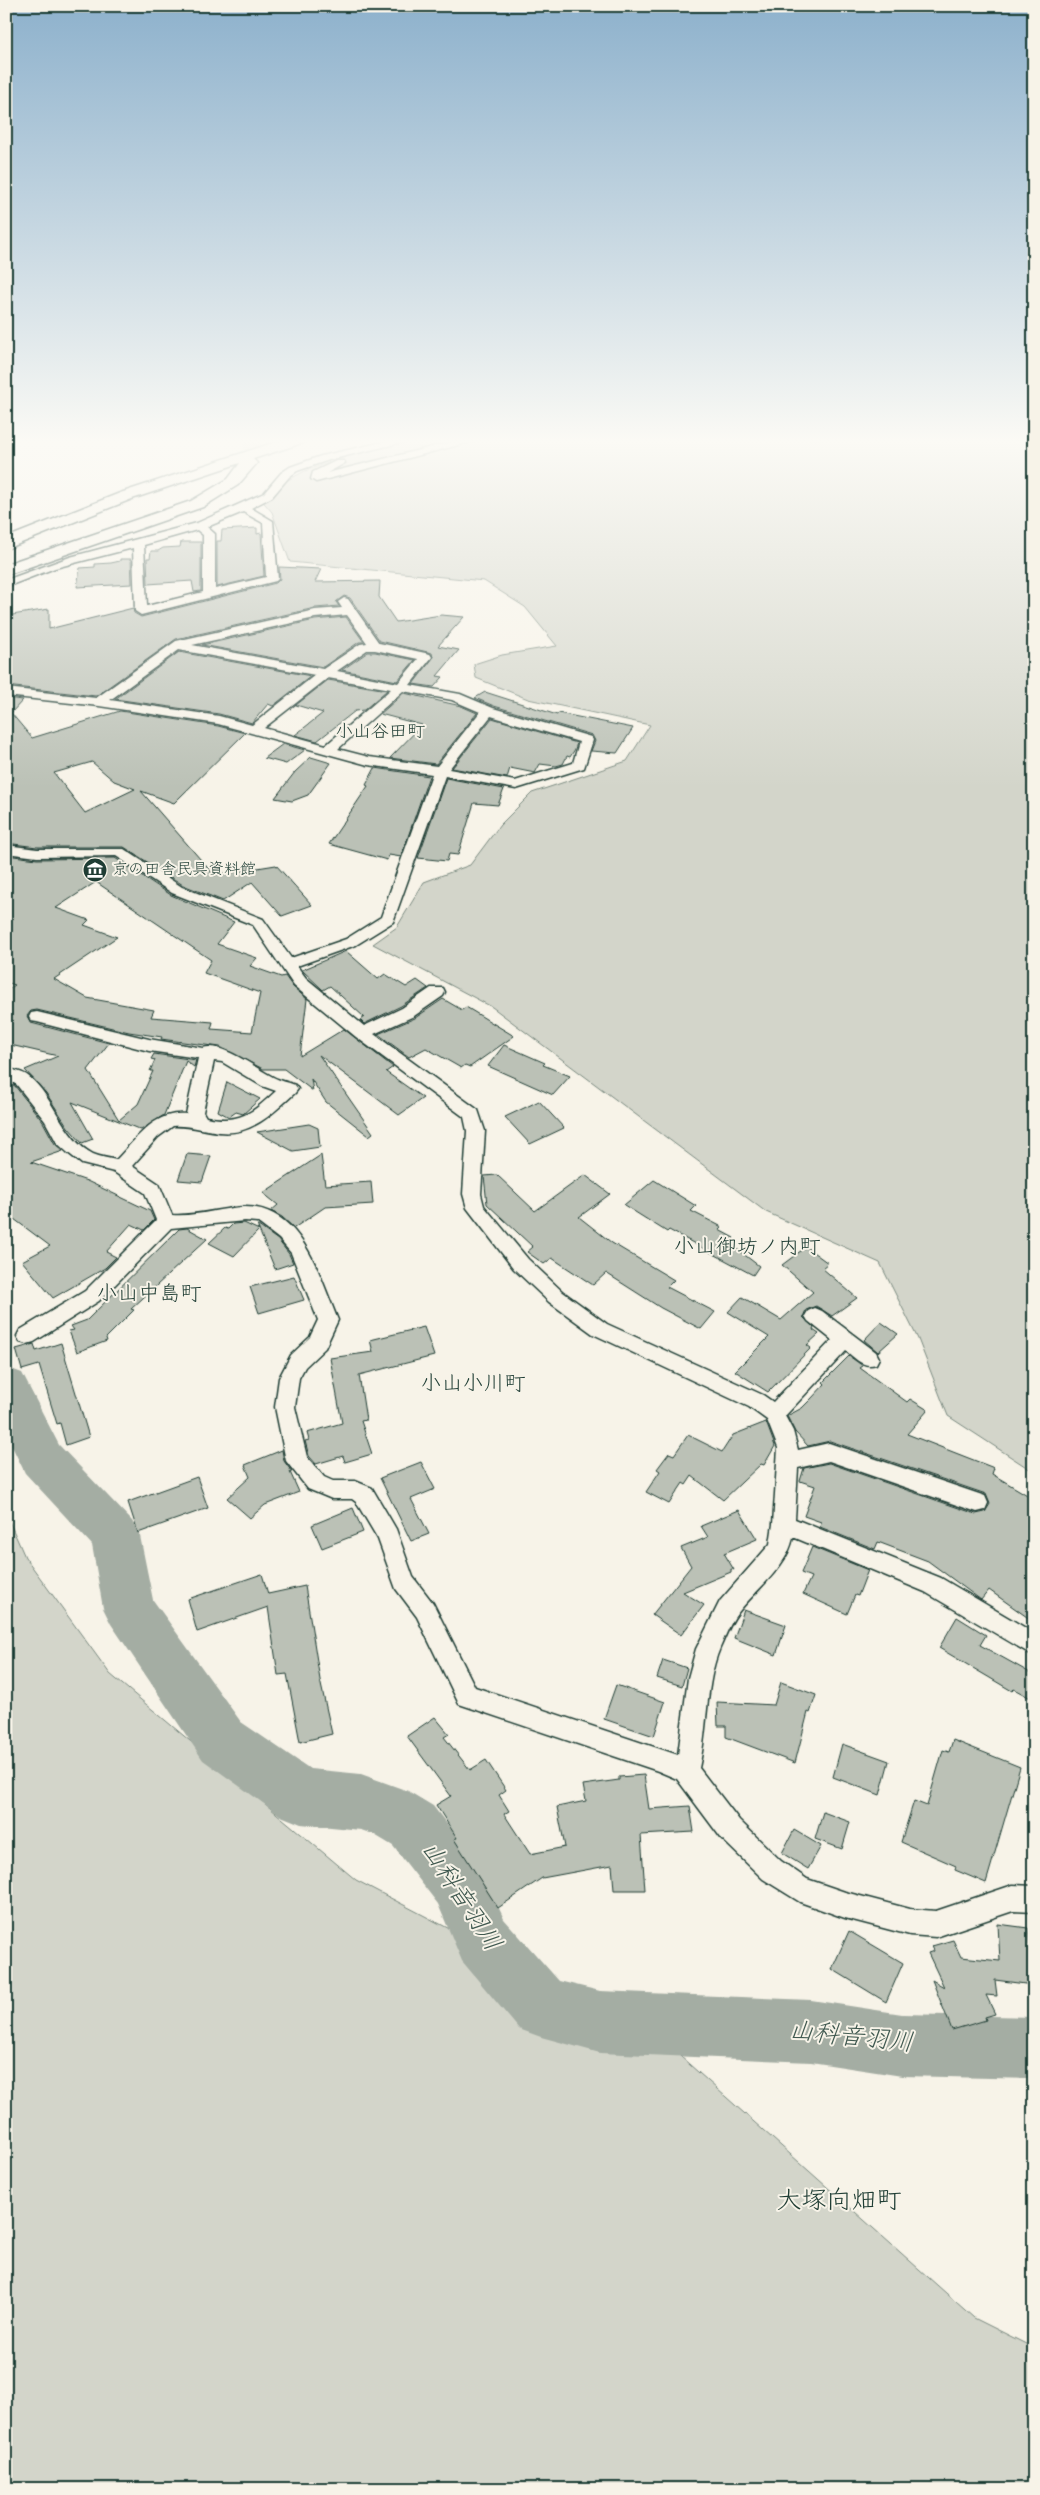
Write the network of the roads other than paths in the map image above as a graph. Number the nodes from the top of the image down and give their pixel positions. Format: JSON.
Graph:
{"nodes":[{"id":1,"x":48,"y":555,"type":"edge"},
{"id":2,"x":83,"y":555,"type":"edge"},
{"id":3,"x":139,"y":555,"type":"edge"},
{"id":4,"x":209,"y":555,"type":"edge"},
{"id":5,"x":270,"y":555,"type":"edge"},
{"id":6,"x":6,"y":570,"type":"edge"},
{"id":7,"x":6,"y":584,"type":"edge"},
{"id":8,"x":209,"y":594,"type":"junction"},
{"id":9,"x":176,"y":646,"type":"junction"},
{"id":10,"x":375,"y":646,"type":"junction"},
{"id":11,"x":326,"y":673,"type":"junction"},
{"id":12,"x":402,"y":686,"type":"junction"},
{"id":13,"x":6,"y":692,"type":"edge"},
{"id":14,"x":99,"y":702,"type":"junction"},
{"id":15,"x":488,"y":710,"type":"junction"},
{"id":16,"x":254,"y":730,"type":"junction"},
{"id":17,"x":328,"y":750,"type":"junction"},
{"id":18,"x":440,"y":771,"type":"junction"},
{"id":19,"x":6,"y":849,"type":"edge"},
{"id":20,"x":288,"y":964,"type":"junction"},
{"id":21,"x":437,"y":992,"type":"dead end"},
{"id":22,"x":37,"y":1017,"type":"dead end"},
{"id":23,"x":362,"y":1033,"type":"junction"},
{"id":24,"x":208,"y":1052,"type":"junction"},
{"id":25,"x":6,"y":1074,"type":"edge"},
{"id":26,"x":201,"y":1123,"type":"junction"},
{"id":27,"x":120,"y":1167,"type":"junction"},
{"id":28,"x":167,"y":1221,"type":"junction"},
{"id":29,"x":816,"y":1316,"type":"dead end"},
{"id":30,"x":27,"y":1336,"type":"dead end"},
{"id":31,"x":845,"y":1339,"type":"junction"},
{"id":32,"x":869,"y":1358,"type":"dead end"},
{"id":33,"x":774,"y":1414,"type":"junction"},
{"id":34,"x":787,"y":1461,"type":"junction"},
{"id":35,"x":977,"y":1503,"type":"dead end"},
{"id":36,"x":784,"y":1524,"type":"junction"},
{"id":37,"x":1034,"y":1645,"type":"edge"},
{"id":38,"x":686,"y":1772,"type":"junction"},
{"id":39,"x":1034,"y":1899,"type":"edge"}],
"edges":[{"from":1,"to":6,"type":"highway"},
{"from":2,"to":7,"type":"street"},
{"from":3,"to":8,"type":"street"},
{"from":4,"to":8,"type":"street"},
{"from":5,"to":8,"type":"street"},
{"from":9,"to":10,"type":"street"},
{"from":9,"to":11,"type":"street"},
{"from":9,"to":14,"type":"street"},
{"from":10,"to":11,"type":"street"},
{"from":10,"to":12,"type":"street"},
{"from":11,"to":12,"type":"street"},
{"from":11,"to":16,"type":"street"},
{"from":12,"to":15,"type":"street"},
{"from":12,"to":17,"type":"street"},
{"from":13,"to":14,"type":"street"},
{"from":14,"to":16,"type":"street"},
{"from":15,"to":18,"type":"street"},
{"from":15,"to":18,"type":"street"},
{"from":16,"to":17,"type":"street"},
{"from":17,"to":18,"type":"street"},
{"from":18,"to":20,"type":"street"},
{"from":19,"to":20,"type":"street"},
{"from":20,"to":23,"type":"street"},
{"from":21,"to":23,"type":"street"},
{"from":22,"to":24,"type":"street"},
{"from":23,"to":33,"type":"street"},
{"from":24,"to":26,"type":"street"},
{"from":24,"to":26,"type":"street"},
{"from":25,"to":27,"type":"street"},
{"from":26,"to":27,"type":"street"},
{"from":27,"to":28,"type":"street"},
{"from":28,"to":30,"type":"street"},
{"from":28,"to":38,"type":"street"},
{"from":29,"to":31,"type":"street"},
{"from":31,"to":32,"type":"street"},
{"from":31,"to":33,"type":"street"},
{"from":33,"to":34,"type":"street"},
{"from":34,"to":35,"type":"street"},
{"from":34,"to":36,"type":"street"},
{"from":36,"to":37,"type":"street"},
{"from":36,"to":38,"type":"street"},
{"from":38,"to":39,"type":"street"}]}
